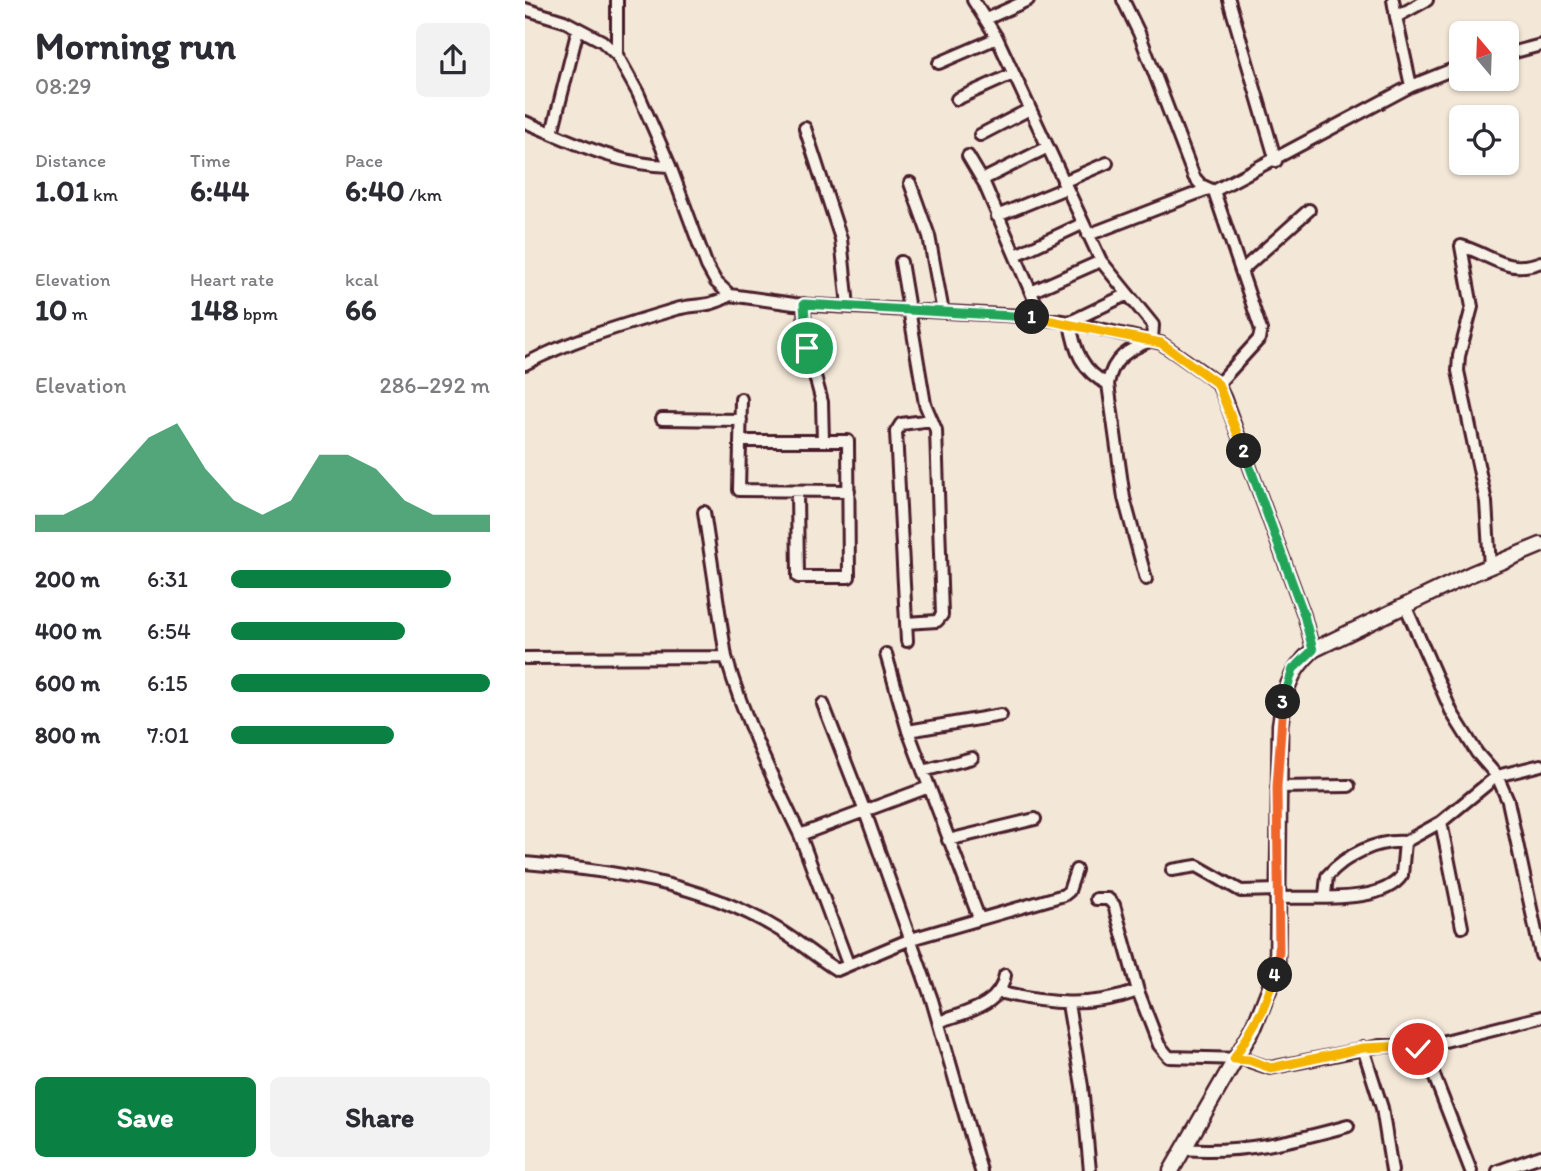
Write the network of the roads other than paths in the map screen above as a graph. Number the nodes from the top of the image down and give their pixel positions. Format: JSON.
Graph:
{"nodes":[{"id":1,"x":973,"y":0,"type":"edge"},
{"id":2,"x":1028,"y":0,"type":"edge"},
{"id":3,"x":1123,"y":0,"type":"edge"},
{"id":4,"x":1229,"y":0,"type":"edge"},
{"id":5,"x":1392,"y":0,"type":"edge"},
{"id":6,"x":1427,"y":0,"type":"edge"},
{"id":7,"x":618,"y":1,"type":"edge"},
{"id":8,"x":525,"y":9,"type":"edge"},
{"id":9,"x":1396,"y":17,"type":"junction"},
{"id":10,"x":986,"y":19,"type":"junction"},
{"id":11,"x":579,"y":29,"type":"junction"},
{"id":12,"x":996,"y":38,"type":"junction"},
{"id":13,"x":1541,"y":45,"type":"edge"},
{"id":14,"x":1519,"y":51,"type":"edge"},
{"id":15,"x":617,"y":55,"type":"junction"},
{"id":16,"x":939,"y":63,"type":"dead end"},
{"id":17,"x":1449,"y":71,"type":"edge"},
{"id":18,"x":1013,"y":74,"type":"junction"},
{"id":19,"x":1411,"y":86,"type":"junction"},
{"id":20,"x":957,"y":99,"type":"dead end"},
{"id":21,"x":1030,"y":110,"type":"junction"},
{"id":22,"x":525,"y":122,"type":"edge"},
{"id":23,"x":805,"y":128,"type":"dead end"},
{"id":24,"x":552,"y":133,"type":"junction"},
{"id":25,"x":980,"y":135,"type":"dead end"},
{"id":26,"x":1048,"y":147,"type":"junction"},
{"id":27,"x":968,"y":156,"type":"dead end"},
{"id":28,"x":1276,"y":161,"type":"junction"},
{"id":29,"x":1107,"y":163,"type":"dead end"},
{"id":30,"x":670,"y":166,"type":"junction"},
{"id":31,"x":982,"y":180,"type":"junction"},
{"id":32,"x":910,"y":183,"type":"dead end"},
{"id":33,"x":1065,"y":185,"type":"junction"},
{"id":34,"x":1211,"y":190,"type":"junction"},
{"id":35,"x":1309,"y":209,"type":"dead end"},
{"id":36,"x":997,"y":216,"type":"junction"},
{"id":37,"x":1085,"y":229,"type":"junction"},
{"id":38,"x":1016,"y":255,"type":"junction"},
{"id":39,"x":1101,"y":261,"type":"junction"},
{"id":40,"x":901,"y":262,"type":"dead end"},
{"id":41,"x":1541,"y":262,"type":"edge"},
{"id":42,"x":1241,"y":271,"type":"junction"},
{"id":43,"x":1033,"y":291,"type":"junction"},
{"id":44,"x":1128,"y":294,"type":"junction"},
{"id":45,"x":730,"y":295,"type":"junction"},
{"id":46,"x":804,"y":304,"type":"junction"},
{"id":47,"x":848,"y":306,"type":"junction"},
{"id":48,"x":910,"y":312,"type":"junction"},
{"id":49,"x":943,"y":312,"type":"junction"},
{"id":50,"x":1042,"y":317,"type":"junction"},
{"id":51,"x":1070,"y":322,"type":"junction"},
{"id":52,"x":1152,"y":340,"type":"junction"},
{"id":53,"x":525,"y":364,"type":"edge"},
{"id":54,"x":1108,"y":384,"type":"junction"},
{"id":55,"x":1218,"y":384,"type":"junction"},
{"id":56,"x":741,"y":399,"type":"dead end"},
{"id":57,"x":662,"y":419,"type":"dead end"},
{"id":58,"x":741,"y":420,"type":"junction"},
{"id":59,"x":932,"y":420,"type":"junction"},
{"id":60,"x":740,"y":441,"type":"junction"},
{"id":61,"x":823,"y":441,"type":"junction"},
{"id":62,"x":797,"y":491,"type":"junction"},
{"id":63,"x":849,"y":491,"type":"junction"},
{"id":64,"x":704,"y":512,"type":"dead end"},
{"id":65,"x":1541,"y":545,"type":"edge"},
{"id":66,"x":1490,"y":567,"type":"junction"},
{"id":67,"x":1146,"y":579,"type":"dead end"},
{"id":68,"x":1405,"y":605,"type":"junction"},
{"id":69,"x":906,"y":623,"type":"junction"},
{"id":70,"x":907,"y":641,"type":"dead end"},
{"id":71,"x":1313,"y":650,"type":"junction"},
{"id":72,"x":886,"y":654,"type":"dead end"},
{"id":73,"x":726,"y":657,"type":"junction"},
{"id":74,"x":525,"y":658,"type":"edge"},
{"id":75,"x":823,"y":704,"type":"dead end"},
{"id":76,"x":1001,"y":715,"type":"dead end"},
{"id":77,"x":908,"y":731,"type":"junction"},
{"id":78,"x":972,"y":758,"type":"dead end"},
{"id":79,"x":1541,"y":765,"type":"edge"},
{"id":80,"x":923,"y":771,"type":"junction"},
{"id":81,"x":1497,"y":776,"type":"junction"},
{"id":82,"x":1349,"y":786,"type":"dead end"},
{"id":83,"x":929,"y":787,"type":"junction"},
{"id":84,"x":1277,"y":787,"type":"junction"},
{"id":85,"x":864,"y":809,"type":"junction"},
{"id":86,"x":1035,"y":819,"type":"dead end"},
{"id":87,"x":1441,"y":822,"type":"junction"},
{"id":88,"x":800,"y":835,"type":"junction"},
{"id":89,"x":948,"y":840,"type":"junction"},
{"id":90,"x":1405,"y":842,"type":"junction"},
{"id":91,"x":525,"y":863,"type":"edge"},
{"id":92,"x":1076,"y":870,"type":"dead end"},
{"id":93,"x":1172,"y":870,"type":"dead end"},
{"id":94,"x":1278,"y":894,"type":"junction"},
{"id":95,"x":1325,"y":895,"type":"junction"},
{"id":96,"x":1096,"y":899,"type":"dead end"},
{"id":97,"x":979,"y":918,"type":"junction"},
{"id":98,"x":1462,"y":927,"type":"dead end"},
{"id":99,"x":911,"y":939,"type":"junction"},
{"id":100,"x":1541,"y":956,"type":"edge"},
{"id":101,"x":848,"y":964,"type":"junction"},
{"id":102,"x":1005,"y":975,"type":"dead end"},
{"id":103,"x":1138,"y":991,"type":"junction"},
{"id":104,"x":998,"y":992,"type":"junction"},
{"id":105,"x":1068,"y":1004,"type":"junction"},
{"id":106,"x":1541,"y":1017,"type":"edge"},
{"id":107,"x":939,"y":1021,"type":"junction"},
{"id":108,"x":1363,"y":1048,"type":"junction"},
{"id":109,"x":1426,"y":1055,"type":"junction"},
{"id":110,"x":1234,"y":1059,"type":"junction"},
{"id":111,"x":1348,"y":1126,"type":"dead end"},
{"id":112,"x":1183,"y":1149,"type":"junction"},
{"id":113,"x":1541,"y":1156,"type":"edge"},
{"id":114,"x":981,"y":1171,"type":"edge"},
{"id":115,"x":1090,"y":1171,"type":"edge"},
{"id":116,"x":1171,"y":1171,"type":"edge"},
{"id":117,"x":1392,"y":1171,"type":"edge"},
{"id":118,"x":1471,"y":1171,"type":"edge"},
{"id":119,"x":1499,"y":1171,"type":"edge"}],
"edges":[{"from":1,"to":10,"type":"street"},
{"from":2,"to":10,"type":"street"},
{"from":3,"to":34,"type":"street"},
{"from":4,"to":28,"type":"street"},
{"from":5,"to":9,"type":"street"},
{"from":6,"to":9,"type":"street"},
{"from":7,"to":15,"type":"street"},
{"from":8,"to":11,"type":"street"},
{"from":9,"to":19,"type":"street"},
{"from":10,"to":12,"type":"street"},
{"from":11,"to":15,"type":"street"},
{"from":11,"to":24,"type":"street"},
{"from":12,"to":16,"type":"street"},
{"from":12,"to":18,"type":"street"},
{"from":13,"to":14,"type":"street"},
{"from":15,"to":30,"type":"street"},
{"from":17,"to":19,"type":"street"},
{"from":18,"to":20,"type":"street"},
{"from":18,"to":21,"type":"street"},
{"from":19,"to":28,"type":"street"},
{"from":21,"to":25,"type":"street"},
{"from":21,"to":26,"type":"street"},
{"from":22,"to":24,"type":"street"},
{"from":23,"to":47,"type":"street"},
{"from":24,"to":30,"type":"street"},
{"from":26,"to":31,"type":"street"},
{"from":26,"to":33,"type":"street"},
{"from":27,"to":31,"type":"street"},
{"from":28,"to":34,"type":"street"},
{"from":29,"to":33,"type":"street"},
{"from":30,"to":45,"type":"street"},
{"from":31,"to":36,"type":"street"},
{"from":32,"to":49,"type":"street"},
{"from":33,"to":36,"type":"street"},
{"from":33,"to":37,"type":"street"},
{"from":34,"to":37,"type":"street"},
{"from":34,"to":42,"type":"street"},
{"from":35,"to":42,"type":"street"},
{"from":36,"to":38,"type":"street"},
{"from":37,"to":38,"type":"street"},
{"from":37,"to":39,"type":"street"},
{"from":38,"to":43,"type":"street"},
{"from":39,"to":43,"type":"street"},
{"from":39,"to":44,"type":"street"},
{"from":40,"to":48,"type":"street"},
{"from":41,"to":66,"type":"street"},
{"from":42,"to":55,"type":"street"},
{"from":43,"to":50,"type":"street"},
{"from":44,"to":51,"type":"street"},
{"from":44,"to":52,"type":"street"},
{"from":45,"to":46,"type":"street"},
{"from":45,"to":53,"type":"street"},
{"from":46,"to":47,"type":"street"},
{"from":46,"to":61,"type":"street"},
{"from":47,"to":48,"type":"street"},
{"from":48,"to":49,"type":"street"},
{"from":48,"to":59,"type":"street"},
{"from":49,"to":50,"type":"street"},
{"from":50,"to":51,"type":"street"},
{"from":51,"to":52,"type":"street"},
{"from":51,"to":54,"type":"street"},
{"from":52,"to":54,"type":"street"},
{"from":52,"to":55,"type":"street"},
{"from":54,"to":67,"type":"street"},
{"from":55,"to":71,"type":"street"},
{"from":56,"to":58,"type":"street"},
{"from":57,"to":58,"type":"street"},
{"from":58,"to":60,"type":"street"},
{"from":59,"to":69,"type":"street"},
{"from":59,"to":69,"type":"street"},
{"from":60,"to":61,"type":"street"},
{"from":60,"to":62,"type":"street"},
{"from":61,"to":63,"type":"street"},
{"from":62,"to":63,"type":"street"},
{"from":62,"to":63,"type":"street"},
{"from":64,"to":73,"type":"street"},
{"from":65,"to":66,"type":"street"},
{"from":66,"to":68,"type":"street"},
{"from":68,"to":71,"type":"street"},
{"from":68,"to":81,"type":"street"},
{"from":69,"to":70,"type":"street"},
{"from":71,"to":84,"type":"street"},
{"from":72,"to":77,"type":"street"},
{"from":73,"to":74,"type":"street"},
{"from":73,"to":88,"type":"street"},
{"from":75,"to":85,"type":"street"},
{"from":76,"to":77,"type":"street"},
{"from":77,"to":80,"type":"street"},
{"from":78,"to":80,"type":"street"},
{"from":79,"to":81,"type":"street"},
{"from":80,"to":83,"type":"street"},
{"from":81,"to":87,"type":"street"},
{"from":81,"to":100,"type":"street"},
{"from":82,"to":84,"type":"street"},
{"from":83,"to":85,"type":"street"},
{"from":83,"to":89,"type":"street"},
{"from":84,"to":94,"type":"street"},
{"from":85,"to":88,"type":"street"},
{"from":85,"to":99,"type":"street"},
{"from":86,"to":89,"type":"street"},
{"from":87,"to":90,"type":"street"},
{"from":87,"to":98,"type":"street"},
{"from":88,"to":101,"type":"street"},
{"from":89,"to":97,"type":"street"},
{"from":90,"to":95,"type":"street"},
{"from":90,"to":95,"type":"street"},
{"from":91,"to":101,"type":"street"},
{"from":92,"to":97,"type":"street"},
{"from":93,"to":94,"type":"street"},
{"from":94,"to":95,"type":"street"},
{"from":94,"to":110,"type":"street"},
{"from":96,"to":103,"type":"street"},
{"from":97,"to":99,"type":"street"},
{"from":99,"to":101,"type":"street"},
{"from":99,"to":107,"type":"street"},
{"from":102,"to":104,"type":"street"},
{"from":103,"to":105,"type":"street"},
{"from":103,"to":110,"type":"street"},
{"from":104,"to":105,"type":"street"},
{"from":104,"to":107,"type":"street"},
{"from":105,"to":115,"type":"street"},
{"from":106,"to":109,"type":"street"},
{"from":107,"to":114,"type":"street"},
{"from":108,"to":109,"type":"street"},
{"from":108,"to":110,"type":"street"},
{"from":108,"to":117,"type":"street"},
{"from":109,"to":118,"type":"street"},
{"from":110,"to":112,"type":"street"},
{"from":111,"to":112,"type":"street"},
{"from":112,"to":116,"type":"street"},
{"from":113,"to":119,"type":"street"}]}
